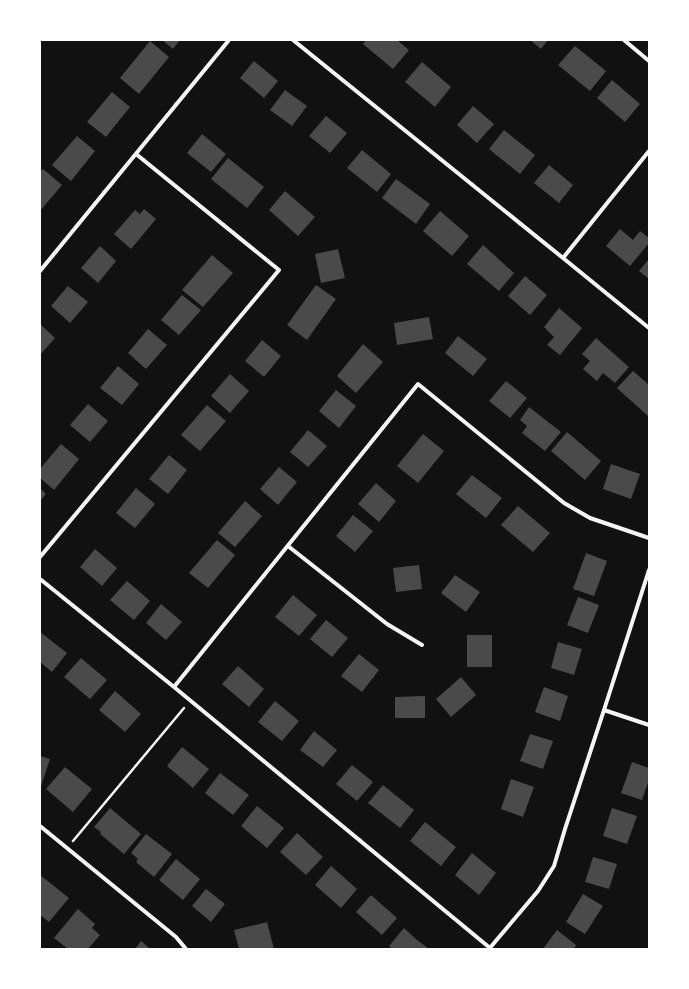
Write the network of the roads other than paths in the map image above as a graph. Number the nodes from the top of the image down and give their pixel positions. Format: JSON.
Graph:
{"nodes":[{"id":1,"x":229,"y":40,"type":"edge"},
{"id":2,"x":293,"y":40,"type":"edge"},
{"id":3,"x":624,"y":40,"type":"edge"},
{"id":4,"x":649,"y":61,"type":"edge"},
{"id":5,"x":649,"y":151,"type":"edge"},
{"id":6,"x":136,"y":154,"type":"junction"},
{"id":7,"x":563,"y":258,"type":"junction"},
{"id":8,"x":40,"y":271,"type":"edge"},
{"id":9,"x":649,"y":328,"type":"edge"},
{"id":10,"x":649,"y":538,"type":"edge"},
{"id":11,"x":288,"y":546,"type":"junction"},
{"id":12,"x":40,"y":557,"type":"edge"},
{"id":13,"x":649,"y":570,"type":"edge"},
{"id":14,"x":40,"y":579,"type":"edge"},
{"id":15,"x":422,"y":645,"type":"dead end"},
{"id":16,"x":174,"y":686,"type":"junction"},
{"id":17,"x":604,"y":710,"type":"junction"},
{"id":18,"x":649,"y":725,"type":"edge"},
{"id":19,"x":40,"y":826,"type":"edge"},
{"id":20,"x":489,"y":948,"type":"edge"},
{"id":21,"x":186,"y":949,"type":"edge"}],
"edges":[{"from":1,"to":6,"type":"street"},
{"from":2,"to":7,"type":"street"},
{"from":3,"to":4,"type":"street"},
{"from":5,"to":7,"type":"street"},
{"from":6,"to":8,"type":"street"},
{"from":6,"to":12,"type":"street"},
{"from":7,"to":9,"type":"street"},
{"from":10,"to":11,"type":"street"},
{"from":11,"to":15,"type":"street"},
{"from":11,"to":16,"type":"street"},
{"from":13,"to":17,"type":"street"},
{"from":14,"to":16,"type":"street"},
{"from":16,"to":20,"type":"street"},
{"from":17,"to":18,"type":"street"},
{"from":17,"to":20,"type":"street"},
{"from":19,"to":21,"type":"street"}]}
